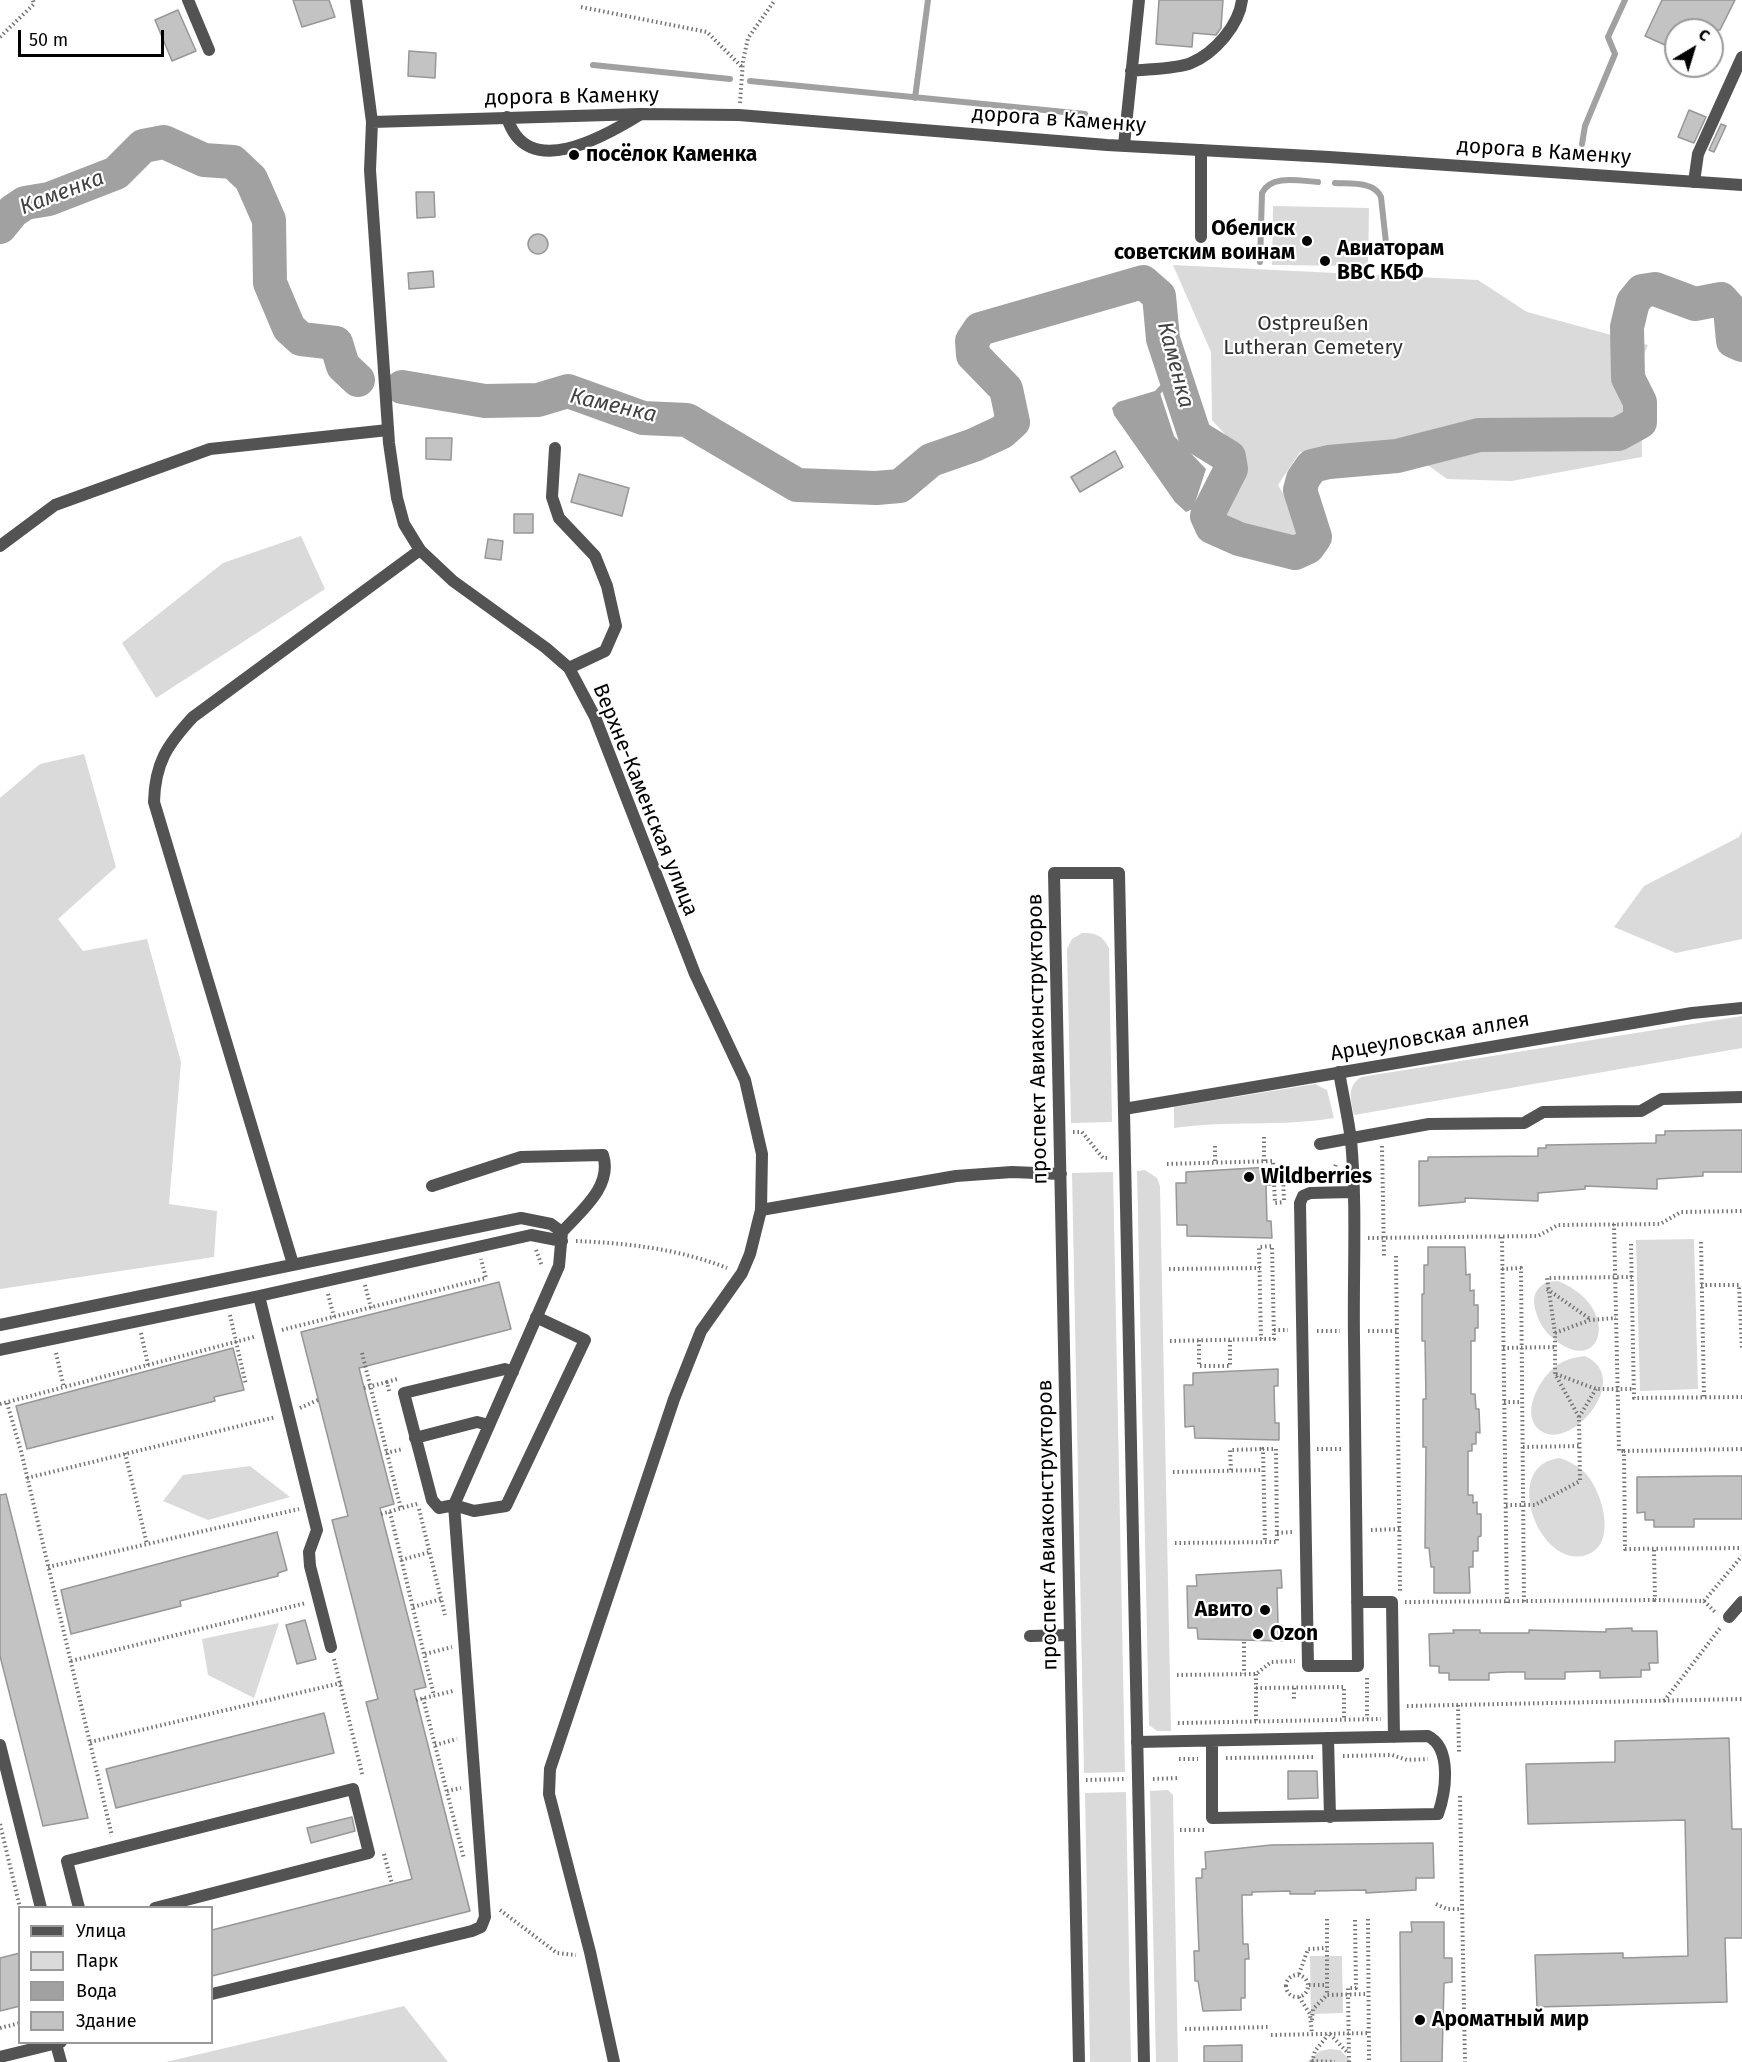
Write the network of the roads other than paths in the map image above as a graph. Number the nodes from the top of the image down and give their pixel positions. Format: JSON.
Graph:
{"nodes":[{"id":1,"x":188,"y":0,"type":"edge"},
{"id":2,"x":356,"y":0,"type":"edge"},
{"id":3,"x":1138,"y":0,"type":"edge"},
{"id":4,"x":1242,"y":0,"type":"edge"},
{"id":5,"x":209,"y":50,"type":"dead end"},
{"id":6,"x":1742,"y":57,"type":"edge"},
{"id":7,"x":1131,"y":71,"type":"junction"},
{"id":8,"x":641,"y":114,"type":"junction"},
{"id":9,"x":507,"y":117,"type":"junction"},
{"id":10,"x":372,"y":122,"type":"junction"},
{"id":11,"x":1124,"y":145,"type":"junction"},
{"id":12,"x":1201,"y":150,"type":"junction"},
{"id":13,"x":1694,"y":182,"type":"junction"},
{"id":14,"x":1742,"y":185,"type":"edge"},
{"id":15,"x":1201,"y":237,"type":"dead end"},
{"id":16,"x":388,"y":430,"type":"junction"},
{"id":17,"x":555,"y":448,"type":"dead end"},
{"id":18,"x":0,"y":546,"type":"edge"},
{"id":19,"x":420,"y":550,"type":"junction"},
{"id":20,"x":569,"y":668,"type":"junction"},
{"id":21,"x":1742,"y":1008,"type":"edge"},
{"id":22,"x":1339,"y":1072,"type":"junction"},
{"id":23,"x":1742,"y":1097,"type":"edge"},
{"id":24,"x":1124,"y":1108,"type":"junction"},
{"id":25,"x":1350,"y":1138,"type":"junction"},
{"id":26,"x":1320,"y":1144,"type":"dead end"},
{"id":27,"x":1061,"y":1174,"type":"junction"},
{"id":28,"x":432,"y":1186,"type":"dead end"},
{"id":29,"x":1352,"y":1192,"type":"junction"},
{"id":30,"x":761,"y":1210,"type":"junction"},
{"id":31,"x":562,"y":1236,"type":"junction"},
{"id":32,"x":293,"y":1264,"type":"junction"},
{"id":33,"x":259,"y":1296,"type":"junction"},
{"id":34,"x":536,"y":1317,"type":"junction"},
{"id":35,"x":0,"y":1325,"type":"edge"},
{"id":36,"x":0,"y":1350,"type":"edge"},
{"id":37,"x":513,"y":1372,"type":"junction"},
{"id":38,"x":489,"y":1425,"type":"junction"},
{"id":39,"x":415,"y":1438,"type":"junction"},
{"id":40,"x":454,"y":1505,"type":"junction"},
{"id":41,"x":1357,"y":1602,"type":"junction"},
{"id":42,"x":1742,"y":1602,"type":"edge"},
{"id":43,"x":1729,"y":1617,"type":"road end"},
{"id":44,"x":1070,"y":1635,"type":"junction"},
{"id":45,"x":1030,"y":1636,"type":"dead end"},
{"id":46,"x":331,"y":1647,"type":"road end"},
{"id":47,"x":1394,"y":1737,"type":"junction"},
{"id":48,"x":1328,"y":1738,"type":"junction"},
{"id":49,"x":1212,"y":1740,"type":"junction"},
{"id":50,"x":1137,"y":1742,"type":"junction"},
{"id":51,"x":0,"y":1745,"type":"edge"},
{"id":52,"x":1330,"y":1817,"type":"junction"},
{"id":53,"x":40,"y":1906,"type":"edge"},
{"id":54,"x":78,"y":1906,"type":"edge"},
{"id":55,"x":164,"y":1906,"type":"edge"},
{"id":56,"x":213,"y":1994,"type":"edge"},
{"id":57,"x":54,"y":2044,"type":"edge"},
{"id":58,"x":58,"y":2044,"type":"edge"},
{"id":59,"x":0,"y":2057,"type":"edge"},
{"id":60,"x":61,"y":2062,"type":"edge"},
{"id":61,"x":614,"y":2062,"type":"edge"},
{"id":62,"x":1079,"y":2062,"type":"edge"},
{"id":63,"x":1144,"y":2062,"type":"edge"}],
"edges":[{"from":1,"to":5,"type":"street"},
{"from":2,"to":10,"type":"street","name":"Верхне-Каменская улица"},
{"from":3,"to":7,"type":"street"},
{"from":4,"to":7,"type":"street"},
{"from":6,"to":13,"type":"street"},
{"from":7,"to":11,"type":"street"},
{"from":8,"to":9,"type":"street","name":"дорога в Каменку"},
{"from":8,"to":9,"type":"street"},
{"from":8,"to":11,"type":"street","name":"дорога в Каменку"},
{"from":9,"to":10,"type":"street","name":"дорога в Каменку"},
{"from":10,"to":16,"type":"street","name":"Верхне-Каменская улица"},
{"from":11,"to":12,"type":"street","name":"дорога в Каменку"},
{"from":12,"to":13,"type":"street","name":"дорога в Каменку"},
{"from":12,"to":15,"type":"street"},
{"from":13,"to":14,"type":"street","name":"дорога в Каменку"},
{"from":16,"to":18,"type":"street"},
{"from":16,"to":19,"type":"street","name":"Верхне-Каменская улица"},
{"from":17,"to":20,"type":"street"},
{"from":19,"to":20,"type":"street","name":"Верхне-Каменская улица"},
{"from":19,"to":32,"type":"street"},
{"from":20,"to":30,"type":"street","name":"Верхне-Каменская улица"},
{"from":21,"to":22,"type":"street","name":"Арцеуловская аллея"},
{"from":22,"to":24,"type":"street","name":"Арцеуловская аллея"},
{"from":22,"to":25,"type":"street"},
{"from":23,"to":25,"type":"street"},
{"from":24,"to":27,"type":"street","name":"проспект Авиаконструкторов"},
{"from":24,"to":50,"type":"street","name":"проспект Авиаконструкторов"},
{"from":25,"to":26,"type":"street"},
{"from":25,"to":29,"type":"street"},
{"from":27,"to":30,"type":"street"},
{"from":27,"to":44,"type":"street","name":"проспект Авиаконструкторов"},
{"from":28,"to":31,"type":"street"},
{"from":29,"to":41,"type":"street"},
{"from":29,"to":41,"type":"street"},
{"from":30,"to":61,"type":"street","name":"Верхне-Каменская улица"},
{"from":31,"to":32,"type":"street"},
{"from":31,"to":33,"type":"street"},
{"from":31,"to":34,"type":"street"},
{"from":32,"to":35,"type":"street"},
{"from":33,"to":36,"type":"street"},
{"from":33,"to":46,"type":"street"},
{"from":34,"to":37,"type":"street"},
{"from":34,"to":40,"type":"street"},
{"from":37,"to":38,"type":"street"},
{"from":37,"to":39,"type":"street"},
{"from":38,"to":39,"type":"street"},
{"from":38,"to":40,"type":"street"},
{"from":39,"to":40,"type":"street"},
{"from":40,"to":56,"type":"street"},
{"from":41,"to":47,"type":"street"},
{"from":42,"to":43,"type":"street"},
{"from":44,"to":45,"type":"street"},
{"from":44,"to":62,"type":"street","name":"проспект Авиаконструкторов"},
{"from":47,"to":48,"type":"street"},
{"from":47,"to":52,"type":"street"},
{"from":48,"to":49,"type":"street"},
{"from":48,"to":52,"type":"street"},
{"from":49,"to":50,"type":"street"},
{"from":49,"to":52,"type":"street"},
{"from":50,"to":63,"type":"street","name":"проспект Авиаконструкторов"},
{"from":51,"to":53,"type":"street"},
{"from":54,"to":55,"type":"street"},
{"from":57,"to":59,"type":"street"},
{"from":58,"to":60,"type":"street"}]}
